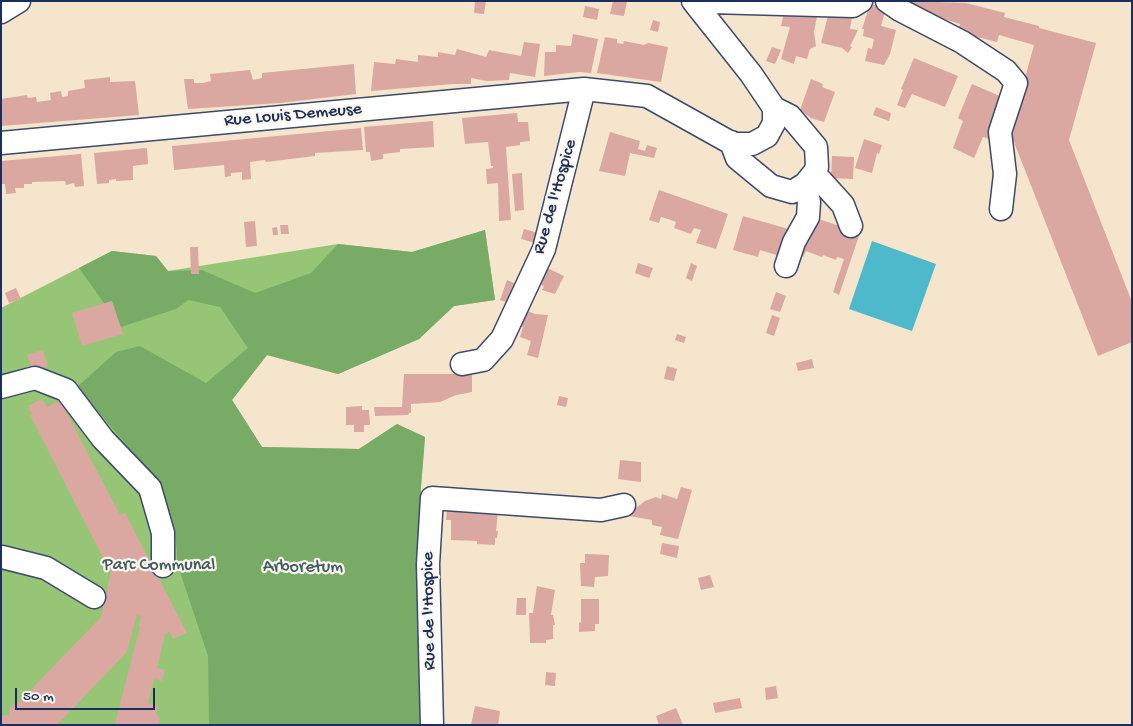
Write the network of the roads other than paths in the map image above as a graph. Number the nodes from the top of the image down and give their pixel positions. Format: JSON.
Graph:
{"nodes":[{"id":1,"x":19,"y":1,"type":"edge"},
{"id":2,"x":861,"y":1,"type":"edge"},
{"id":3,"x":887,"y":1,"type":"edge"},
{"id":4,"x":695,"y":4,"type":"edge"},
{"id":5,"x":1,"y":12,"type":"edge"},
{"id":6,"x":584,"y":89,"type":"junction"},
{"id":7,"x":774,"y":108,"type":"junction"},
{"id":8,"x":731,"y":142,"type":"junction"},
{"id":9,"x":1,"y":143,"type":"edge"},
{"id":10,"x":810,"y":178,"type":"junction"},
{"id":11,"x":1001,"y":209,"type":"dead end"},
{"id":12,"x":851,"y":226,"type":"dead end"},
{"id":13,"x":786,"y":266,"type":"dead end"},
{"id":14,"x":462,"y":364,"type":"dead end"},
{"id":15,"x":1,"y":387,"type":"edge"},
{"id":16,"x":624,"y":505,"type":"dead end"},
{"id":17,"x":2,"y":557,"type":"edge"},
{"id":18,"x":164,"y":566,"type":"dead end"},
{"id":19,"x":94,"y":596,"type":"dead end"},
{"id":20,"x":432,"y":725,"type":"edge"}],
"edges":[{"from":1,"to":5,"type":"street"},
{"from":2,"to":4,"type":"street"},
{"from":3,"to":11,"type":"street"},
{"from":4,"to":7,"type":"street"},
{"from":6,"to":8,"type":"street","name":"Rue Louis Demeuse"},
{"from":6,"to":9,"type":"street","name":"Rue Louis Demeuse"},
{"from":6,"to":14,"type":"street","name":"Rue de l'Hospice"},
{"from":7,"to":8,"type":"street"},
{"from":7,"to":10,"type":"street"},
{"from":8,"to":10,"type":"street"},
{"from":10,"to":12,"type":"street"},
{"from":10,"to":13,"type":"street"},
{"from":15,"to":18,"type":"street"},
{"from":16,"to":20,"type":"street","name":"Rue de l'Hospice"},
{"from":17,"to":19,"type":"street"}]}
